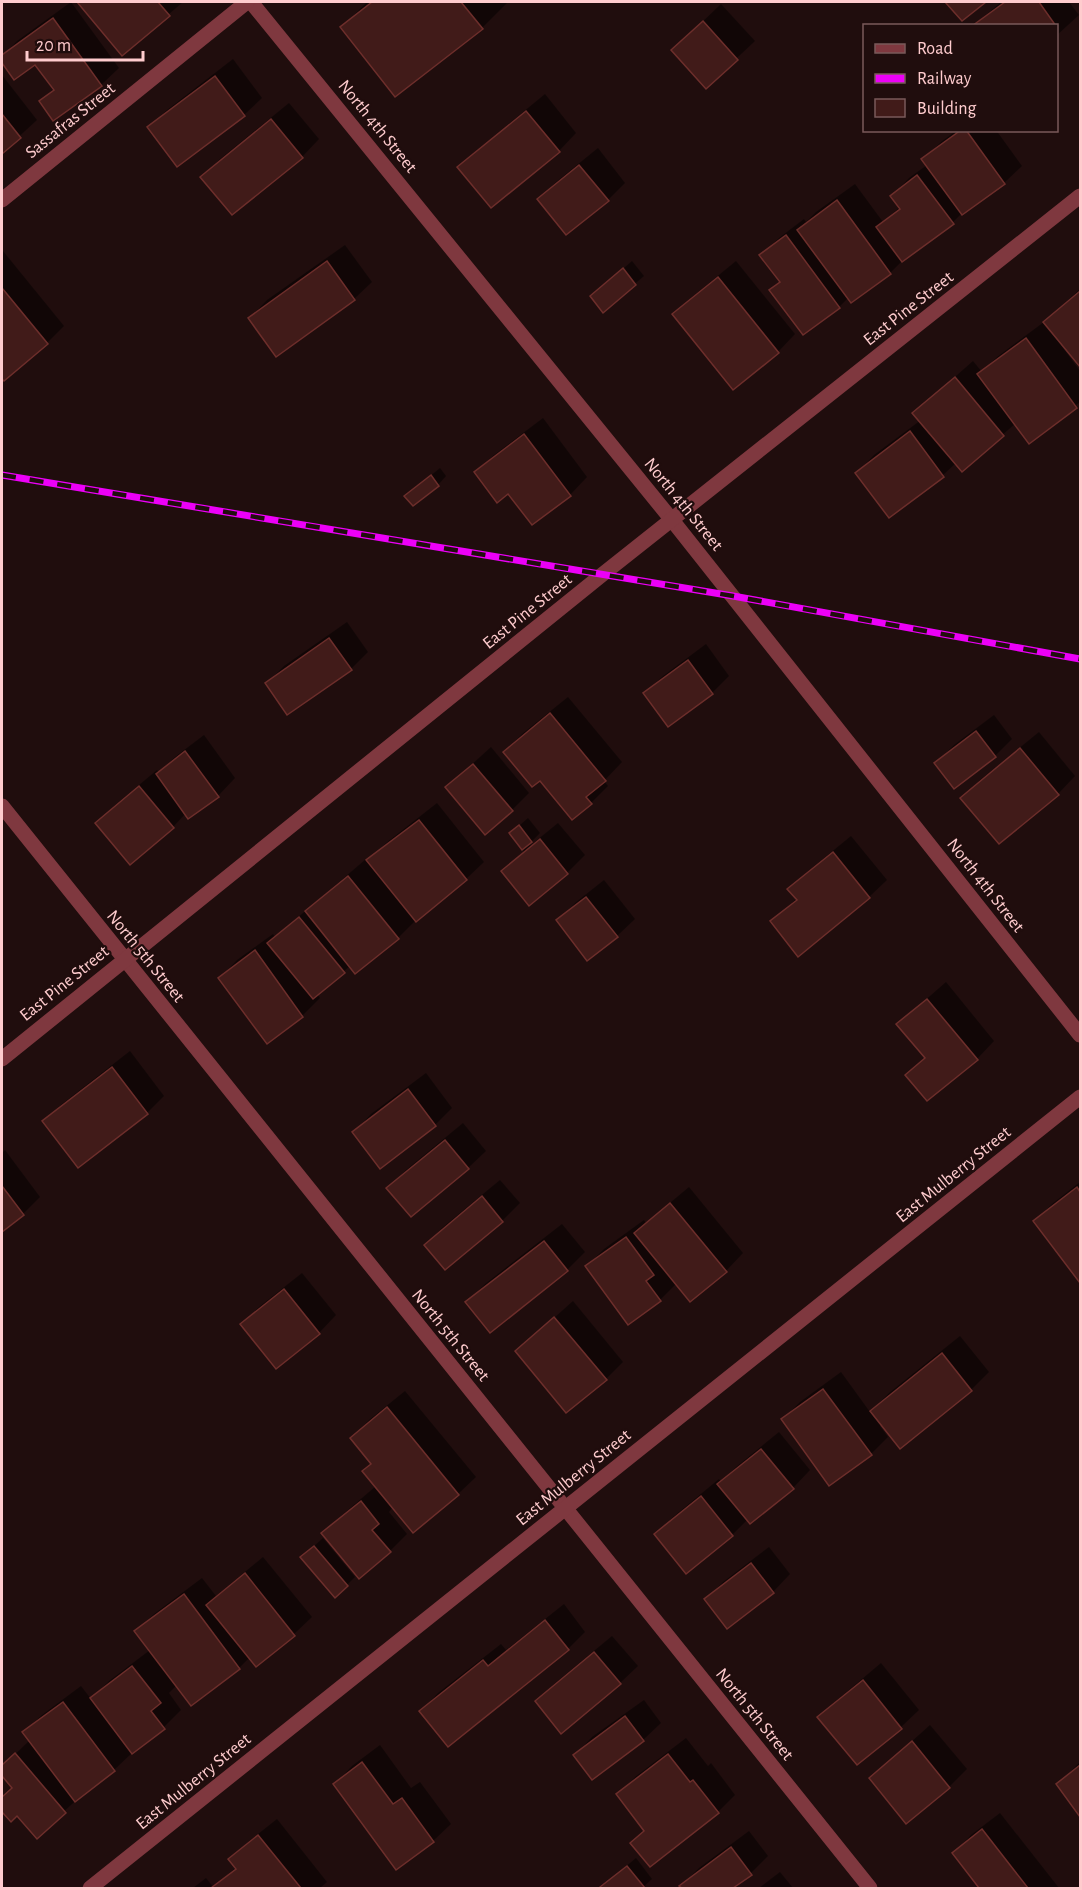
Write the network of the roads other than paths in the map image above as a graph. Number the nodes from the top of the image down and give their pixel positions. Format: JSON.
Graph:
{"nodes":[{"id":1,"x":249,"y":2,"type":"edge"},
{"id":2,"x":1080,"y":196,"type":"edge"},
{"id":3,"x":2,"y":200,"type":"edge"},
{"id":4,"x":672,"y":520,"type":"junction"},
{"id":5,"x":2,"y":806,"type":"edge"},
{"id":6,"x":124,"y":960,"type":"junction"},
{"id":7,"x":1080,"y":1035,"type":"edge"},
{"id":8,"x":2,"y":1059,"type":"edge"},
{"id":9,"x":1080,"y":1097,"type":"edge"},
{"id":10,"x":565,"y":1508,"type":"junction"},
{"id":11,"x":90,"y":1888,"type":"edge"},
{"id":12,"x":870,"y":1888,"type":"edge"}],
"edges":[{"from":1,"to":3,"type":"street","name":"Sassafras Street"},
{"from":1,"to":4,"type":"street","name":"North 4th Street"},
{"from":2,"to":4,"type":"street","name":"East Pine Street"},
{"from":4,"to":6,"type":"street","name":"East Pine Street"},
{"from":4,"to":7,"type":"street","name":"North 4th Street"},
{"from":5,"to":6,"type":"street","name":"North 5th Street"},
{"from":6,"to":8,"type":"street","name":"East Pine Street"},
{"from":6,"to":10,"type":"street","name":"North 5th Street"},
{"from":9,"to":10,"type":"street","name":"East Mulberry Street"},
{"from":10,"to":11,"type":"street","name":"East Mulberry Street"},
{"from":10,"to":12,"type":"street","name":"North 5th Street"}]}
